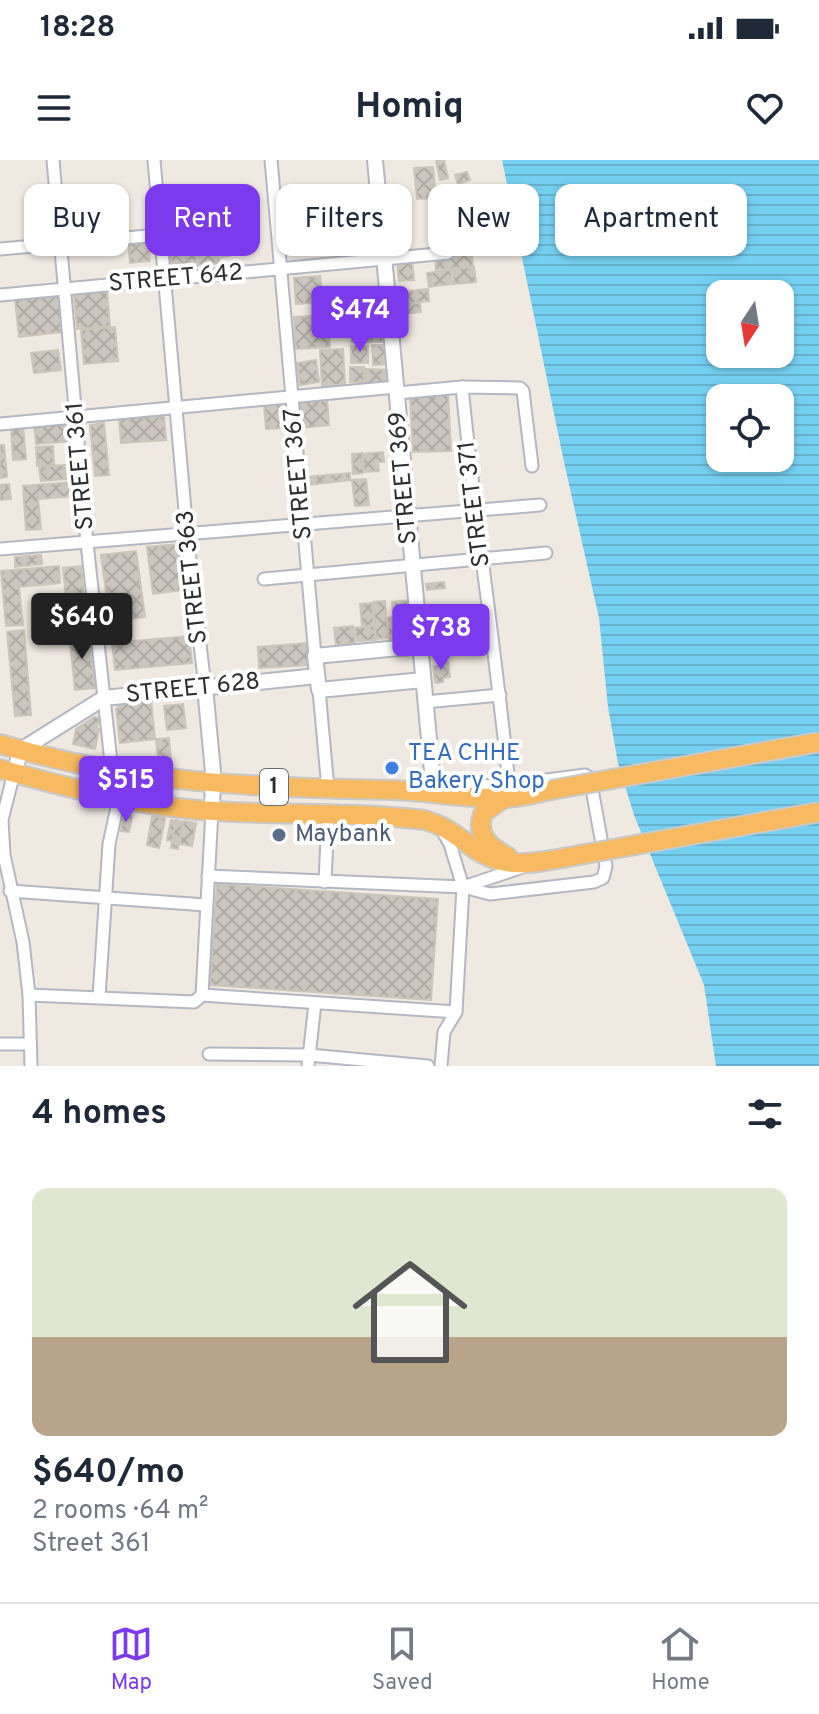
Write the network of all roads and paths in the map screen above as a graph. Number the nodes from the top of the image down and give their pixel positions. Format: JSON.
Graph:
{"nodes":[{"id":1,"x":53,"y":160,"type":"edge"},
{"id":2,"x":154,"y":160,"type":"edge"},
{"id":3,"x":271,"y":160,"type":"edge"},
{"id":4,"x":375,"y":160,"type":"edge"},
{"id":5,"x":55,"y":184,"type":"edge"},
{"id":6,"x":156,"y":184,"type":"edge"},
{"id":7,"x":24,"y":247,"type":"edge"},
{"id":8,"x":0,"y":249,"type":"edge"},
{"id":9,"x":428,"y":255,"type":"edge"},
{"id":10,"x":62,"y":256,"type":"edge"},
{"id":11,"x":161,"y":256,"type":"edge"},
{"id":12,"x":384,"y":260,"type":"junction"},
{"id":13,"x":281,"y":269,"type":"junction"},
{"id":14,"x":164,"y":280,"type":"junction"},
{"id":15,"x":65,"y":289,"type":"junction"},
{"id":16,"x":0,"y":295,"type":"edge"},
{"id":17,"x":462,"y":387,"type":"junction"},
{"id":18,"x":396,"y":390,"type":"junction"},
{"id":19,"x":292,"y":396,"type":"junction"},
{"id":20,"x":175,"y":407,"type":"junction"},
{"id":21,"x":77,"y":416,"type":"junction"},
{"id":22,"x":0,"y":424,"type":"edge"},
{"id":23,"x":532,"y":466,"type":"dead end"},
{"id":24,"x":540,"y":505,"type":"dead end"},
{"id":25,"x":474,"y":510,"type":"junction"},
{"id":26,"x":408,"y":514,"type":"junction"},
{"id":27,"x":303,"y":523,"type":"junction"},
{"id":28,"x":187,"y":533,"type":"junction"},
{"id":29,"x":87,"y":543,"type":"junction"},
{"id":30,"x":0,"y":549,"type":"edge"},
{"id":31,"x":546,"y":553,"type":"dead end"},
{"id":32,"x":481,"y":559,"type":"junction"},
{"id":33,"x":413,"y":565,"type":"junction"},
{"id":34,"x":308,"y":574,"type":"junction"},
{"id":35,"x":264,"y":579,"type":"dead end"},
{"id":36,"x":490,"y":624,"type":"junction"},
{"id":37,"x":419,"y":639,"type":"junction"},
{"id":38,"x":315,"y":656,"type":"junction"},
{"id":39,"x":423,"y":680,"type":"junction"},
{"id":40,"x":318,"y":683,"type":"junction"},
{"id":41,"x":205,"y":687,"type":"junction"},
{"id":42,"x":500,"y":695,"type":"junction"},
{"id":43,"x":104,"y":698,"type":"junction"},
{"id":44,"x":425,"y":702,"type":"junction"},
{"id":45,"x":819,"y":742,"type":"edge"},
{"id":46,"x":0,"y":744,"type":"edge"},
{"id":47,"x":21,"y":750,"type":"junction"},
{"id":48,"x":7,"y":771,"type":"edge"},
{"id":49,"x":112,"y":771,"type":"junction"},
{"id":50,"x":213,"y":784,"type":"junction"},
{"id":51,"x":328,"y":789,"type":"junction"},
{"id":52,"x":507,"y":792,"type":"junction"},
{"id":53,"x":439,"y":795,"type":"junction"},
{"id":54,"x":119,"y":798,"type":"junction"},
{"id":55,"x":212,"y":811,"type":"junction"},
{"id":56,"x":819,"y":812,"type":"edge"},
{"id":57,"x":328,"y":816,"type":"junction"},
{"id":58,"x":439,"y":824,"type":"junction"},
{"id":59,"x":536,"y":863,"type":"junction"},
{"id":60,"x":208,"y":876,"type":"junction"},
{"id":61,"x":325,"y":882,"type":"junction"},
{"id":62,"x":463,"y":887,"type":"junction"},
{"id":63,"x":10,"y":891,"type":"junction"},
{"id":64,"x":107,"y":899,"type":"junction"},
{"id":65,"x":206,"y":905,"type":"junction"},
{"id":66,"x":29,"y":995,"type":"junction"},
{"id":67,"x":202,"y":995,"type":"junction"},
{"id":68,"x":99,"y":997,"type":"junction"},
{"id":69,"x":315,"y":1003,"type":"junction"},
{"id":70,"x":456,"y":1012,"type":"junction"},
{"id":71,"x":0,"y":1044,"type":"edge"},
{"id":72,"x":30,"y":1044,"type":"junction"},
{"id":73,"x":209,"y":1054,"type":"dead end"},
{"id":74,"x":309,"y":1061,"type":"edge"},
{"id":75,"x":31,"y":1066,"type":"edge"},
{"id":76,"x":428,"y":1066,"type":"edge"},
{"id":77,"x":441,"y":1066,"type":"edge"}],
"edges":[{"from":1,"to":5,"type":"street","name":"STREET 361"},
{"from":2,"to":6,"type":"street","name":"STREET 363"},
{"from":3,"to":13,"type":"street","name":"STREET 367"},
{"from":4,"to":12,"type":"street","name":"STREET 369"},
{"from":7,"to":8,"type":"street"},
{"from":9,"to":12,"type":"street","name":"STREET 642"},
{"from":10,"to":15,"type":"street","name":"STREET 361"},
{"from":11,"to":14,"type":"street","name":"STREET 363"},
{"from":12,"to":13,"type":"street","name":"STREET 642"},
{"from":12,"to":18,"type":"street","name":"STREET 369"},
{"from":13,"to":14,"type":"street","name":"STREET 642"},
{"from":13,"to":19,"type":"street","name":"STREET 367"},
{"from":14,"to":15,"type":"street","name":"STREET 642"},
{"from":14,"to":20,"type":"street","name":"STREET 363"},
{"from":15,"to":16,"type":"street","name":"STREET 642"},
{"from":15,"to":21,"type":"street","name":"STREET 361"},
{"from":17,"to":18,"type":"street"},
{"from":17,"to":23,"type":"street"},
{"from":17,"to":25,"type":"street","name":"STREET 371"},
{"from":18,"to":19,"type":"street"},
{"from":18,"to":26,"type":"street","name":"STREET 369"},
{"from":19,"to":20,"type":"street"},
{"from":19,"to":27,"type":"street","name":"STREET 367"},
{"from":20,"to":21,"type":"street"},
{"from":20,"to":28,"type":"street","name":"STREET 363"},
{"from":21,"to":22,"type":"street"},
{"from":21,"to":29,"type":"street","name":"STREET 361"},
{"from":24,"to":25,"type":"street"},
{"from":25,"to":26,"type":"street"},
{"from":25,"to":32,"type":"street","name":"STREET 371"},
{"from":26,"to":27,"type":"street"},
{"from":26,"to":33,"type":"street","name":"STREET 369"},
{"from":27,"to":28,"type":"street"},
{"from":27,"to":34,"type":"street","name":"STREET 367"},
{"from":28,"to":29,"type":"street"},
{"from":28,"to":41,"type":"street","name":"STREET 363"},
{"from":29,"to":30,"type":"street"},
{"from":29,"to":43,"type":"street","name":"STREET 361"},
{"from":31,"to":32,"type":"street"},
{"from":32,"to":33,"type":"street"},
{"from":32,"to":36,"type":"street","name":"STREET 371"},
{"from":33,"to":34,"type":"street"},
{"from":33,"to":37,"type":"street","name":"STREET 369"},
{"from":34,"to":35,"type":"street"},
{"from":34,"to":38,"type":"street","name":"STREET 367"},
{"from":36,"to":37,"type":"street"},
{"from":36,"to":42,"type":"street","name":"STREET 371"},
{"from":37,"to":38,"type":"street"},
{"from":37,"to":39,"type":"street","name":"STREET 369"},
{"from":38,"to":40,"type":"street","name":"STREET 367"},
{"from":39,"to":40,"type":"street","name":"STREET 628"},
{"from":39,"to":44,"type":"street","name":"STREET 369"},
{"from":40,"to":41,"type":"street","name":"STREET 628"},
{"from":40,"to":51,"type":"street","name":"STREET 367"},
{"from":41,"to":43,"type":"street","name":"STREET 628"},
{"from":41,"to":50,"type":"street","name":"STREET 363"},
{"from":42,"to":44,"type":"street"},
{"from":42,"to":52,"type":"street","name":"STREET 371"},
{"from":43,"to":47,"type":"street","name":"STREET 628"},
{"from":43,"to":49,"type":"street","name":"STREET 361"},
{"from":44,"to":53,"type":"street","name":"STREET 369"},
{"from":45,"to":52,"type":"highway","number":"1","bridge":true},
{"from":46,"to":47,"type":"highway","number":"1"},
{"from":47,"to":48,"type":"street"},
{"from":47,"to":49,"type":"highway","number":"1"},
{"from":48,"to":54,"type":"highway","number":"1"},
{"from":48,"to":63,"type":"street"},
{"from":49,"to":50,"type":"highway","number":"1"},
{"from":50,"to":51,"type":"highway","number":"1"},
{"from":50,"to":55,"type":"street","name":"STREET 363"},
{"from":51,"to":53,"type":"highway","number":"1"},
{"from":52,"to":53,"type":"highway","number":"1"},
{"from":52,"to":59,"type":"highway"},
{"from":52,"to":62,"type":"street"},
{"from":54,"to":55,"type":"highway","number":"1"},
{"from":54,"to":64,"type":"street"},
{"from":55,"to":57,"type":"highway","number":"1"},
{"from":55,"to":60,"type":"street","name":"STREET 363"},
{"from":56,"to":59,"type":"highway","number":"1","bridge":true},
{"from":57,"to":58,"type":"highway","number":"1"},
{"from":57,"to":61,"type":"street"},
{"from":58,"to":59,"type":"highway","number":"1"},
{"from":58,"to":62,"type":"street"},
{"from":59,"to":62,"type":"street"},
{"from":60,"to":61,"type":"street"},
{"from":60,"to":65,"type":"street","name":"STREET 363"},
{"from":61,"to":62,"type":"street"},
{"from":62,"to":70,"type":"street"},
{"from":63,"to":64,"type":"street"},
{"from":63,"to":66,"type":"street"},
{"from":64,"to":65,"type":"street"},
{"from":64,"to":68,"type":"street"},
{"from":65,"to":67,"type":"street","name":"STREET 363"},
{"from":66,"to":68,"type":"street"},
{"from":66,"to":72,"type":"street"},
{"from":67,"to":68,"type":"street"},
{"from":67,"to":69,"type":"street"},
{"from":69,"to":70,"type":"street"},
{"from":69,"to":74,"type":"street"},
{"from":70,"to":77,"type":"street"},
{"from":71,"to":72,"type":"street"},
{"from":72,"to":75,"type":"street"},
{"from":73,"to":74,"type":"street"},
{"from":74,"to":76,"type":"street"}]}
